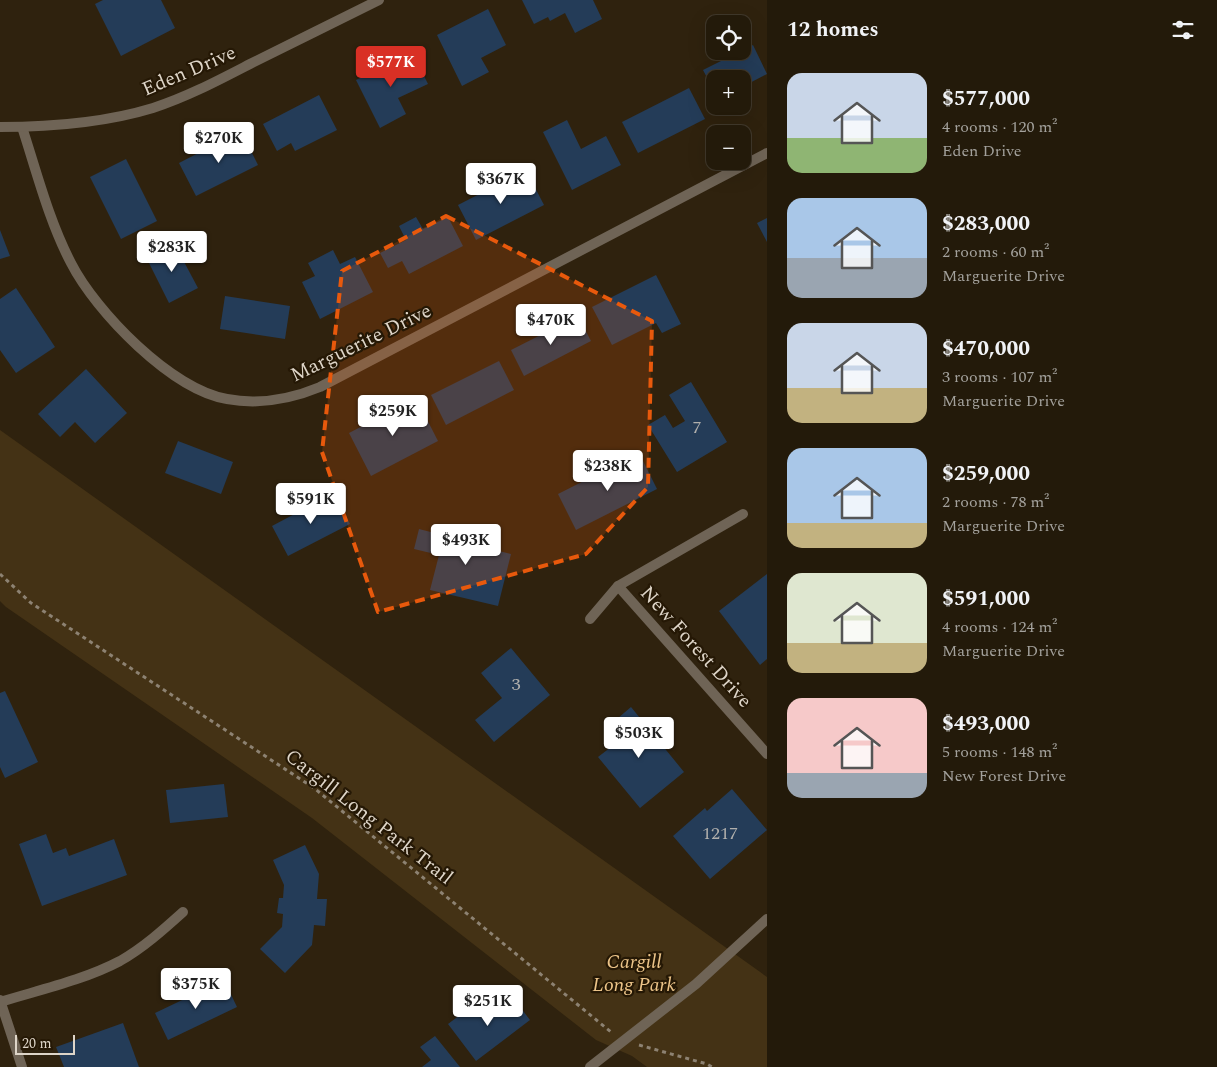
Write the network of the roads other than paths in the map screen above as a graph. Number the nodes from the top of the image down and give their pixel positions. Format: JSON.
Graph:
{"nodes":[{"id":1,"x":379,"y":0,"type":"edge"},
{"id":2,"x":22,"y":127,"type":"junction"},
{"id":3,"x":0,"y":128,"type":"edge"},
{"id":4,"x":767,"y":152,"type":"edge"},
{"id":5,"x":743,"y":514,"type":"dead end"},
{"id":6,"x":618,"y":586,"type":"junction"},
{"id":7,"x":590,"y":619,"type":"dead end"},
{"id":8,"x":767,"y":754,"type":"edge"},
{"id":9,"x":183,"y":912,"type":"dead end"},
{"id":10,"x":767,"y":919,"type":"edge"},
{"id":11,"x":0,"y":1001,"type":"edge"},
{"id":12,"x":22,"y":1067,"type":"edge"},
{"id":13,"x":590,"y":1067,"type":"edge"}],
"edges":[{"from":1,"to":2,"type":"street","name":"Eden Drive"},
{"from":2,"to":3,"type":"street","name":"Eden Drive"},
{"from":2,"to":4,"type":"street","name":"Marguerite Drive"},
{"from":5,"to":6,"type":"street","name":"New Forest Drive"},
{"from":6,"to":7,"type":"street","name":"New Forest Drive"},
{"from":6,"to":8,"type":"street","name":"New Forest Drive"},
{"from":9,"to":11,"type":"street"},
{"from":10,"to":13,"type":"street"},
{"from":11,"to":12,"type":"street"}]}
